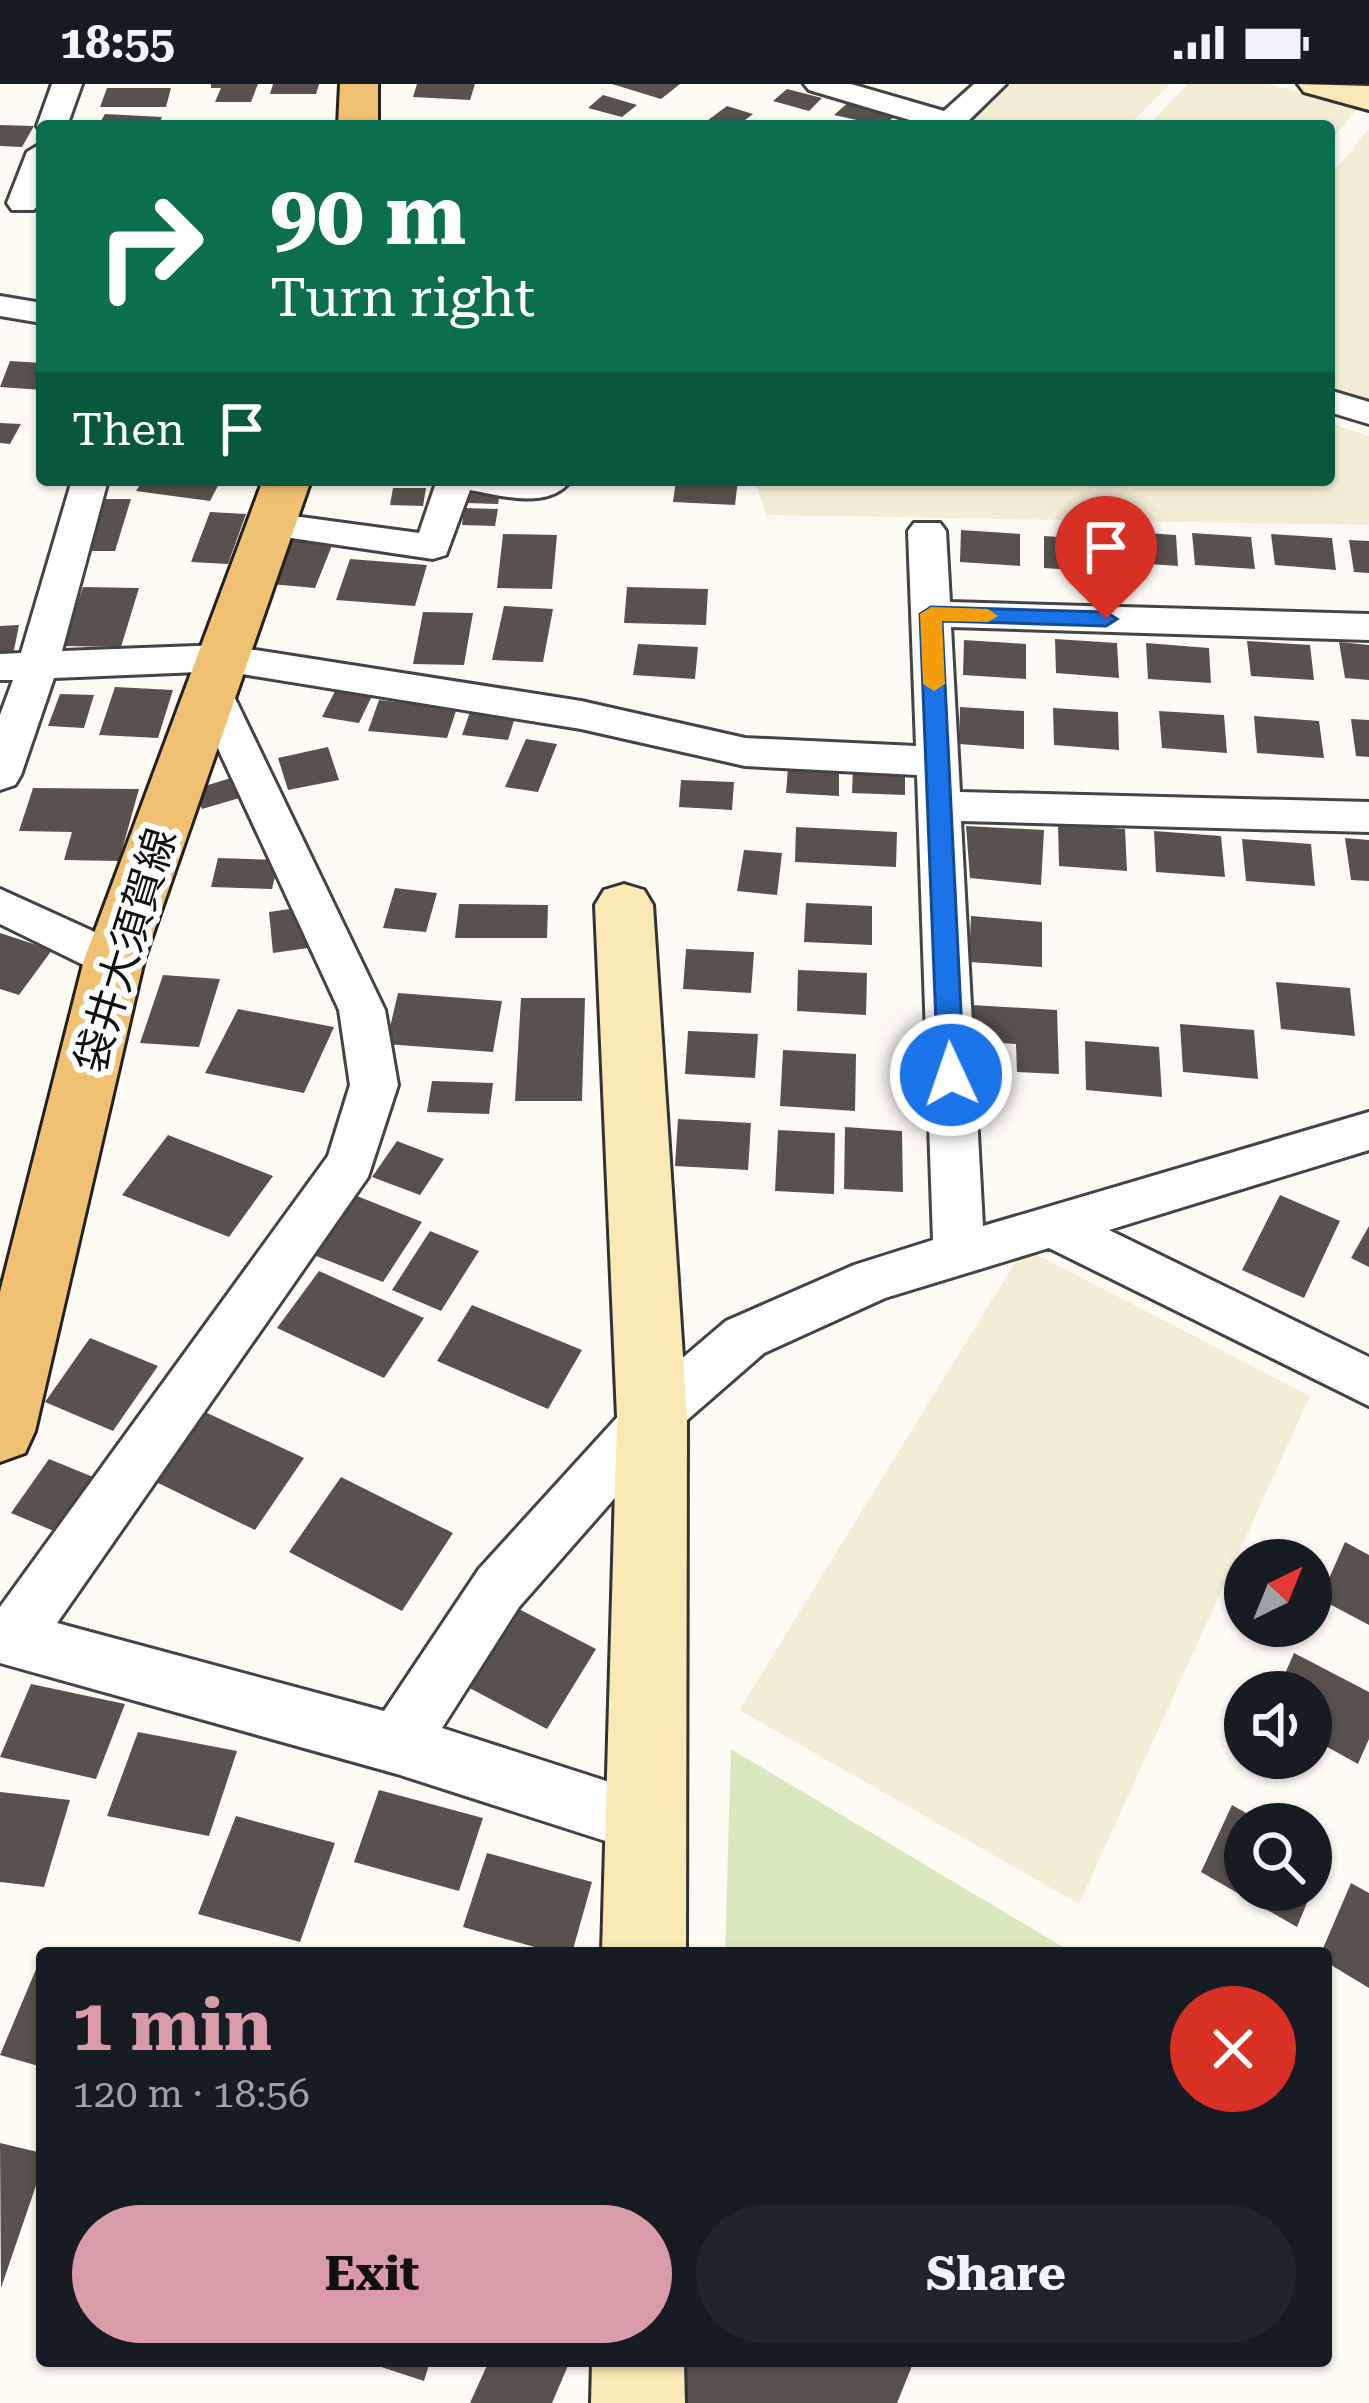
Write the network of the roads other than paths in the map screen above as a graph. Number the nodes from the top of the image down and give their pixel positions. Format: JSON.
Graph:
{"nodes":[{"id":1,"x":67,"y":84,"type":"edge"},
{"id":2,"x":359,"y":84,"type":"edge"},
{"id":3,"x":819,"y":84,"type":"edge"},
{"id":4,"x":991,"y":84,"type":"edge"},
{"id":5,"x":1317,"y":84,"type":"edge"},
{"id":6,"x":1369,"y":98,"type":"edge"},
{"id":7,"x":54,"y":120,"type":"edge"},
{"id":8,"x":358,"y":120,"type":"edge"},
{"id":9,"x":934,"y":120,"type":"edge"},
{"id":10,"x":951,"y":120,"type":"edge"},
{"id":11,"x":36,"y":168,"type":"edge"},
{"id":12,"x":23,"y":202,"type":"dead end"},
{"id":13,"x":1335,"y":402,"type":"edge"},
{"id":14,"x":1369,"y":413,"type":"edge"},
{"id":15,"x":88,"y":486,"type":"edge"},
{"id":16,"x":453,"y":486,"type":"edge"},
{"id":17,"x":279,"y":502,"type":"edge"},
{"id":18,"x":927,"y":531,"type":"dead end"},
{"id":19,"x":931,"y":614,"type":"junction"},
{"id":20,"x":1369,"y":627,"type":"edge"},
{"id":21,"x":19,"y":666,"type":"edge"},
{"id":22,"x":217,"y":674,"type":"junction"},
{"id":23,"x":0,"y":776,"type":"edge"},
{"id":24,"x":939,"y":784,"type":"junction"},
{"id":25,"x":1369,"y":817,"type":"edge"},
{"id":26,"x":0,"y":905,"type":"edge"},
{"id":27,"x":624,"y":905,"type":"dead end"},
{"id":28,"x":113,"y":960,"type":"junction"},
{"id":29,"x":1369,"y":1131,"type":"edge"},
{"id":30,"x":1053,"y":1226,"type":"junction"},
{"id":31,"x":958,"y":1254,"type":"junction"},
{"id":32,"x":1369,"y":1382,"type":"edge"},
{"id":33,"x":652,"y":1418,"type":"junction"},
{"id":34,"x":0,"y":1431,"type":"edge"},
{"id":35,"x":6,"y":1637,"type":"edge"},
{"id":36,"x":398,"y":1744,"type":"junction"},
{"id":37,"x":646,"y":1822,"type":"junction"},
{"id":38,"x":644,"y":1947,"type":"edge"},
{"id":39,"x":638,"y":2367,"type":"edge"},
{"id":40,"x":638,"y":2403,"type":"edge"}],
"edges":[{"from":1,"to":7,"type":"street"},
{"from":2,"to":8,"type":"main road"},
{"from":3,"to":9,"type":"street"},
{"from":4,"to":10,"type":"street"},
{"from":5,"to":6,"type":"street"},
{"from":11,"to":12,"type":"street"},
{"from":13,"to":14,"type":"street"},
{"from":15,"to":21,"type":"street"},
{"from":16,"to":17,"type":"street"},
{"from":17,"to":22,"type":"main road","name":"袋井大須賀線"},
{"from":18,"to":19,"type":"street"},
{"from":19,"to":20,"type":"street"},
{"from":19,"to":24,"type":"street"},
{"from":21,"to":22,"type":"street"},
{"from":21,"to":23,"type":"street"},
{"from":22,"to":24,"type":"street"},
{"from":22,"to":28,"type":"main road","name":"袋井大須賀線"},
{"from":22,"to":35,"type":"street"},
{"from":24,"to":25,"type":"street"},
{"from":24,"to":31,"type":"street"},
{"from":26,"to":28,"type":"street"},
{"from":27,"to":33,"type":"street"},
{"from":28,"to":34,"type":"main road","name":"袋井大須賀線"},
{"from":29,"to":30,"type":"street"},
{"from":30,"to":31,"type":"street"},
{"from":30,"to":32,"type":"street"},
{"from":31,"to":33,"type":"street"},
{"from":33,"to":36,"type":"street"},
{"from":33,"to":37,"type":"street"},
{"from":35,"to":36,"type":"street"},
{"from":36,"to":37,"type":"street"},
{"from":37,"to":38,"type":"street"},
{"from":39,"to":40,"type":"street"}]}
